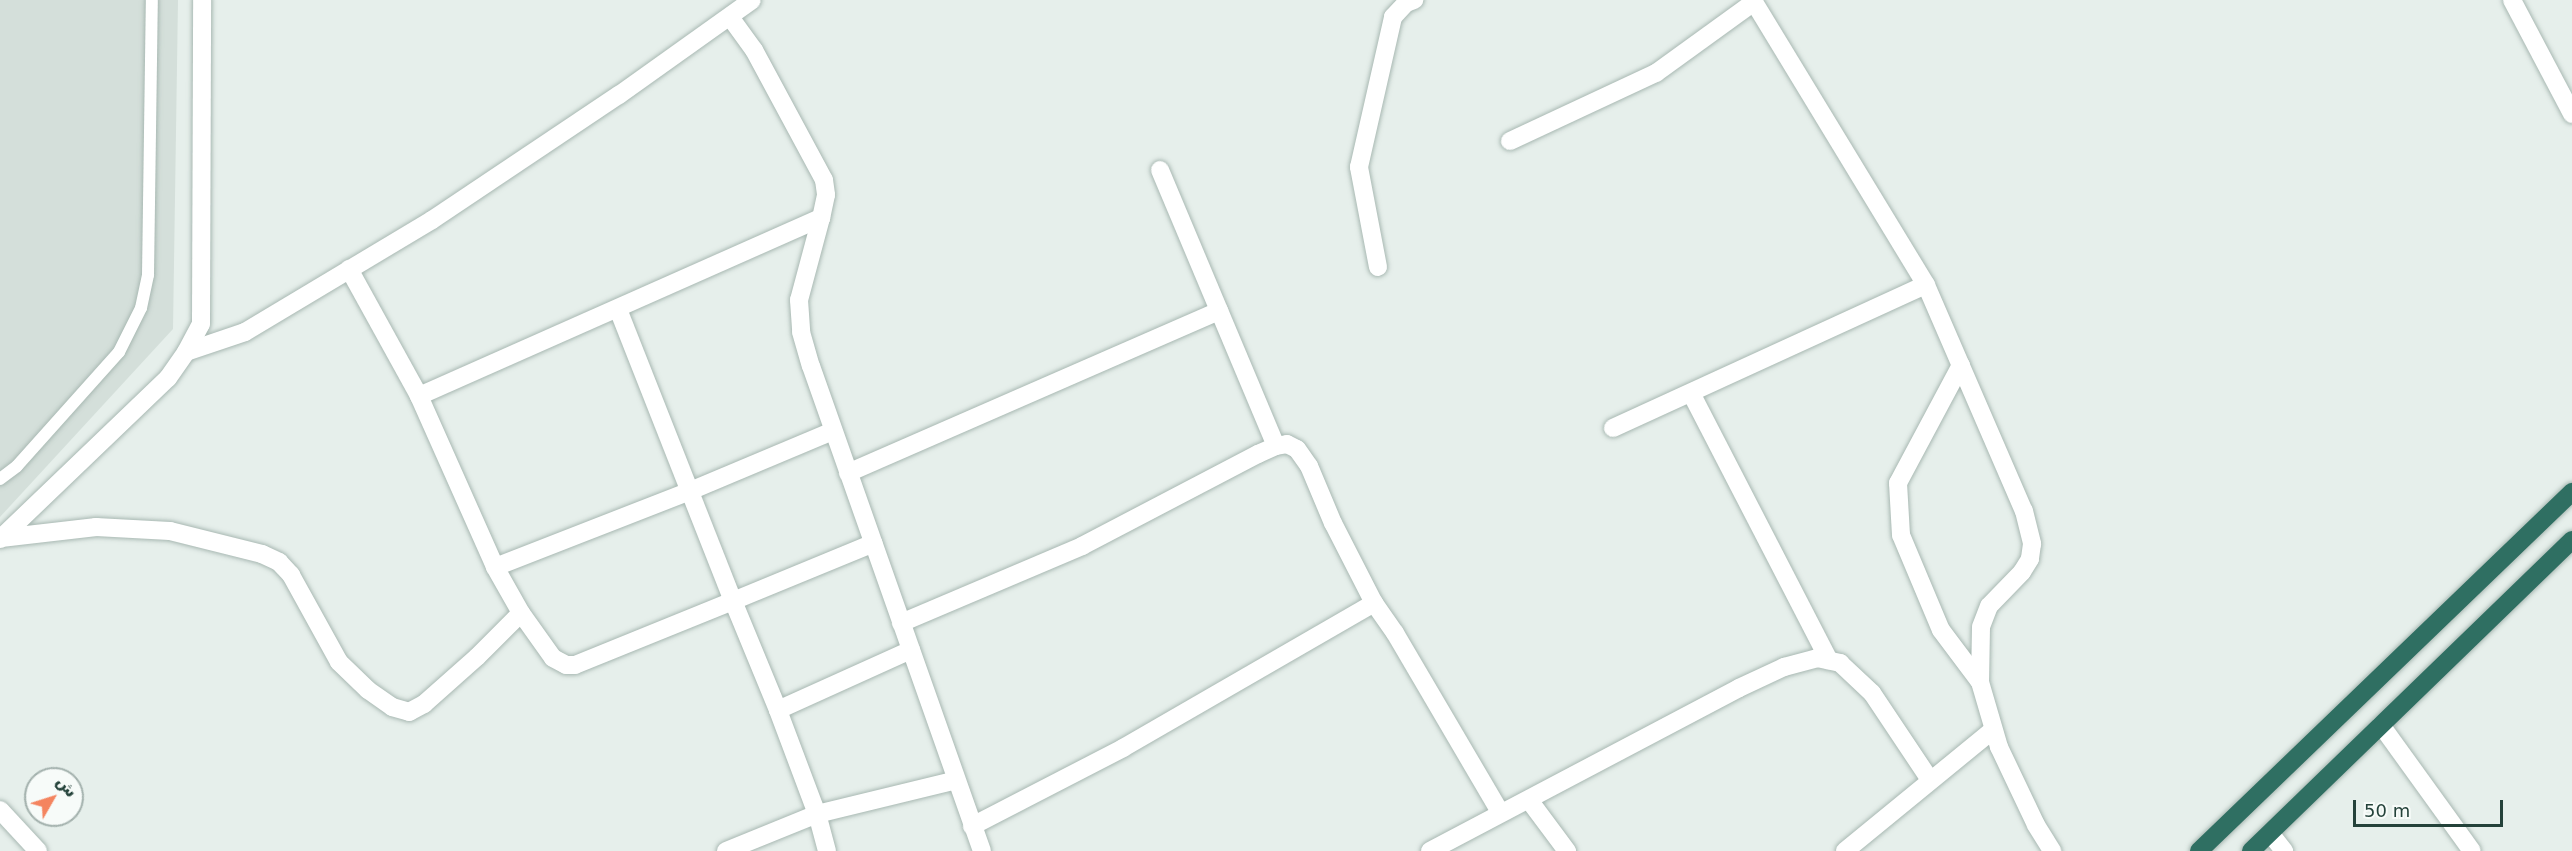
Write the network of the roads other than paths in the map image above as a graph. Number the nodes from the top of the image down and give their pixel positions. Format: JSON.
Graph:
{"nodes":[{"id":1,"x":152,"y":0,"type":"edge"},
{"id":2,"x":202,"y":0,"type":"edge"},
{"id":3,"x":752,"y":0,"type":"edge"},
{"id":4,"x":1414,"y":0,"type":"edge"},
{"id":5,"x":2512,"y":0,"type":"edge"},
{"id":6,"x":1754,"y":1,"type":"edge"},
{"id":7,"x":730,"y":17,"type":"junction"},
{"id":8,"x":2572,"y":114,"type":"edge"},
{"id":9,"x":1510,"y":141,"type":"dead end"},
{"id":10,"x":1160,"y":170,"type":"dead end"},
{"id":11,"x":821,"y":218,"type":"junction"},
{"id":12,"x":1378,"y":267,"type":"dead end"},
{"id":13,"x":349,"y":269,"type":"junction"},
{"id":14,"x":1926,"y":285,"type":"junction"},
{"id":15,"x":618,"y":309,"type":"junction"},
{"id":16,"x":1219,"y":311,"type":"junction"},
{"id":17,"x":186,"y":352,"type":"junction"},
{"id":18,"x":1961,"y":365,"type":"junction"},
{"id":19,"x":1691,"y":393,"type":"junction"},
{"id":20,"x":419,"y":396,"type":"junction"},
{"id":21,"x":1614,"y":428,"type":"dead end"},
{"id":22,"x":833,"y":431,"type":"junction"},
{"id":23,"x":1276,"y":446,"type":"junction"},
{"id":24,"x":848,"y":473,"type":"junction"},
{"id":25,"x":0,"y":479,"type":"edge"},
{"id":26,"x":690,"y":491,"type":"junction"},
{"id":27,"x":2572,"y":492,"type":"edge"},
{"id":28,"x":1,"y":538,"type":"edge"},
{"id":29,"x":2572,"y":540,"type":"edge"},
{"id":30,"x":874,"y":543,"type":"junction"},
{"id":31,"x":495,"y":567,"type":"junction"},
{"id":32,"x":733,"y":601,"type":"junction"},
{"id":33,"x":1374,"y":603,"type":"junction"},
{"id":34,"x":521,"y":613,"type":"junction"},
{"id":35,"x":901,"y":623,"type":"junction"},
{"id":36,"x":911,"y":650,"type":"junction"},
{"id":37,"x":1829,"y":660,"type":"junction"},
{"id":38,"x":1980,"y":682,"type":"junction"},
{"id":39,"x":778,"y":710,"type":"junction"},
{"id":40,"x":2381,"y":725,"type":"junction"},
{"id":41,"x":1993,"y":730,"type":"junction"},
{"id":42,"x":956,"y":780,"type":"junction"},
{"id":43,"x":1930,"y":780,"type":"junction"},
{"id":44,"x":1529,"y":800,"type":"junction"},
{"id":45,"x":0,"y":810,"type":"edge"},
{"id":46,"x":1500,"y":812,"type":"junction"},
{"id":47,"x":817,"y":814,"type":"junction"},
{"id":48,"x":972,"y":826,"type":"junction"},
{"id":49,"x":2270,"y":833,"type":"junction"},
{"id":50,"x":38,"y":851,"type":"edge"},
{"id":51,"x":726,"y":851,"type":"edge"},
{"id":52,"x":827,"y":851,"type":"edge"},
{"id":53,"x":982,"y":851,"type":"edge"},
{"id":54,"x":1430,"y":851,"type":"edge"},
{"id":55,"x":1567,"y":851,"type":"edge"},
{"id":56,"x":1845,"y":851,"type":"edge"},
{"id":57,"x":2052,"y":851,"type":"edge"},
{"id":58,"x":2199,"y":851,"type":"edge"},
{"id":59,"x":2251,"y":851,"type":"edge"},
{"id":60,"x":2284,"y":851,"type":"edge"},
{"id":61,"x":2472,"y":851,"type":"edge"}],
"edges":[{"from":1,"to":25,"type":"lane"},
{"from":2,"to":17,"type":"street"},
{"from":3,"to":7,"type":"street"},
{"from":4,"to":12,"type":"street"},
{"from":5,"to":8,"type":"street"},
{"from":6,"to":9,"type":"street"},
{"from":6,"to":14,"type":"street"},
{"from":7,"to":11,"type":"street"},
{"from":7,"to":13,"type":"street"},
{"from":10,"to":16,"type":"street"},
{"from":11,"to":15,"type":"street"},
{"from":11,"to":22,"type":"street"},
{"from":13,"to":17,"type":"street"},
{"from":13,"to":20,"type":"street"},
{"from":14,"to":18,"type":"street"},
{"from":14,"to":19,"type":"street"},
{"from":15,"to":20,"type":"street"},
{"from":15,"to":26,"type":"street"},
{"from":16,"to":23,"type":"street"},
{"from":16,"to":24,"type":"street"},
{"from":17,"to":28,"type":"street"},
{"from":18,"to":38,"type":"street"},
{"from":18,"to":38,"type":"street"},
{"from":19,"to":21,"type":"street"},
{"from":19,"to":37,"type":"street"},
{"from":20,"to":31,"type":"street"},
{"from":22,"to":24,"type":"street"},
{"from":22,"to":26,"type":"street"},
{"from":23,"to":33,"type":"street"},
{"from":23,"to":35,"type":"street"},
{"from":24,"to":30,"type":"street"},
{"from":26,"to":31,"type":"street"},
{"from":26,"to":32,"type":"street"},
{"from":27,"to":58,"type":"highway"},
{"from":28,"to":34,"type":"street"},
{"from":29,"to":40,"type":"highway"},
{"from":30,"to":32,"type":"street"},
{"from":30,"to":35,"type":"street"},
{"from":31,"to":34,"type":"street"},
{"from":32,"to":34,"type":"street"},
{"from":32,"to":39,"type":"street"},
{"from":33,"to":46,"type":"street"},
{"from":33,"to":48,"type":"street"},
{"from":35,"to":36,"type":"street"},
{"from":36,"to":39,"type":"street"},
{"from":36,"to":42,"type":"street"},
{"from":37,"to":43,"type":"street"},
{"from":37,"to":44,"type":"street"},
{"from":38,"to":41,"type":"street"},
{"from":39,"to":47,"type":"street"},
{"from":40,"to":49,"type":"highway"},
{"from":40,"to":61,"type":"street"},
{"from":41,"to":43,"type":"street"},
{"from":41,"to":57,"type":"street"},
{"from":42,"to":47,"type":"street"},
{"from":42,"to":48,"type":"street"},
{"from":43,"to":56,"type":"street"},
{"from":44,"to":46,"type":"street"},
{"from":44,"to":55,"type":"street"},
{"from":45,"to":50,"type":"street"},
{"from":46,"to":54,"type":"street"},
{"from":47,"to":51,"type":"street"},
{"from":47,"to":52,"type":"street"},
{"from":48,"to":53,"type":"street"},
{"from":49,"to":59,"type":"highway"},
{"from":49,"to":60,"type":"street"}]}
